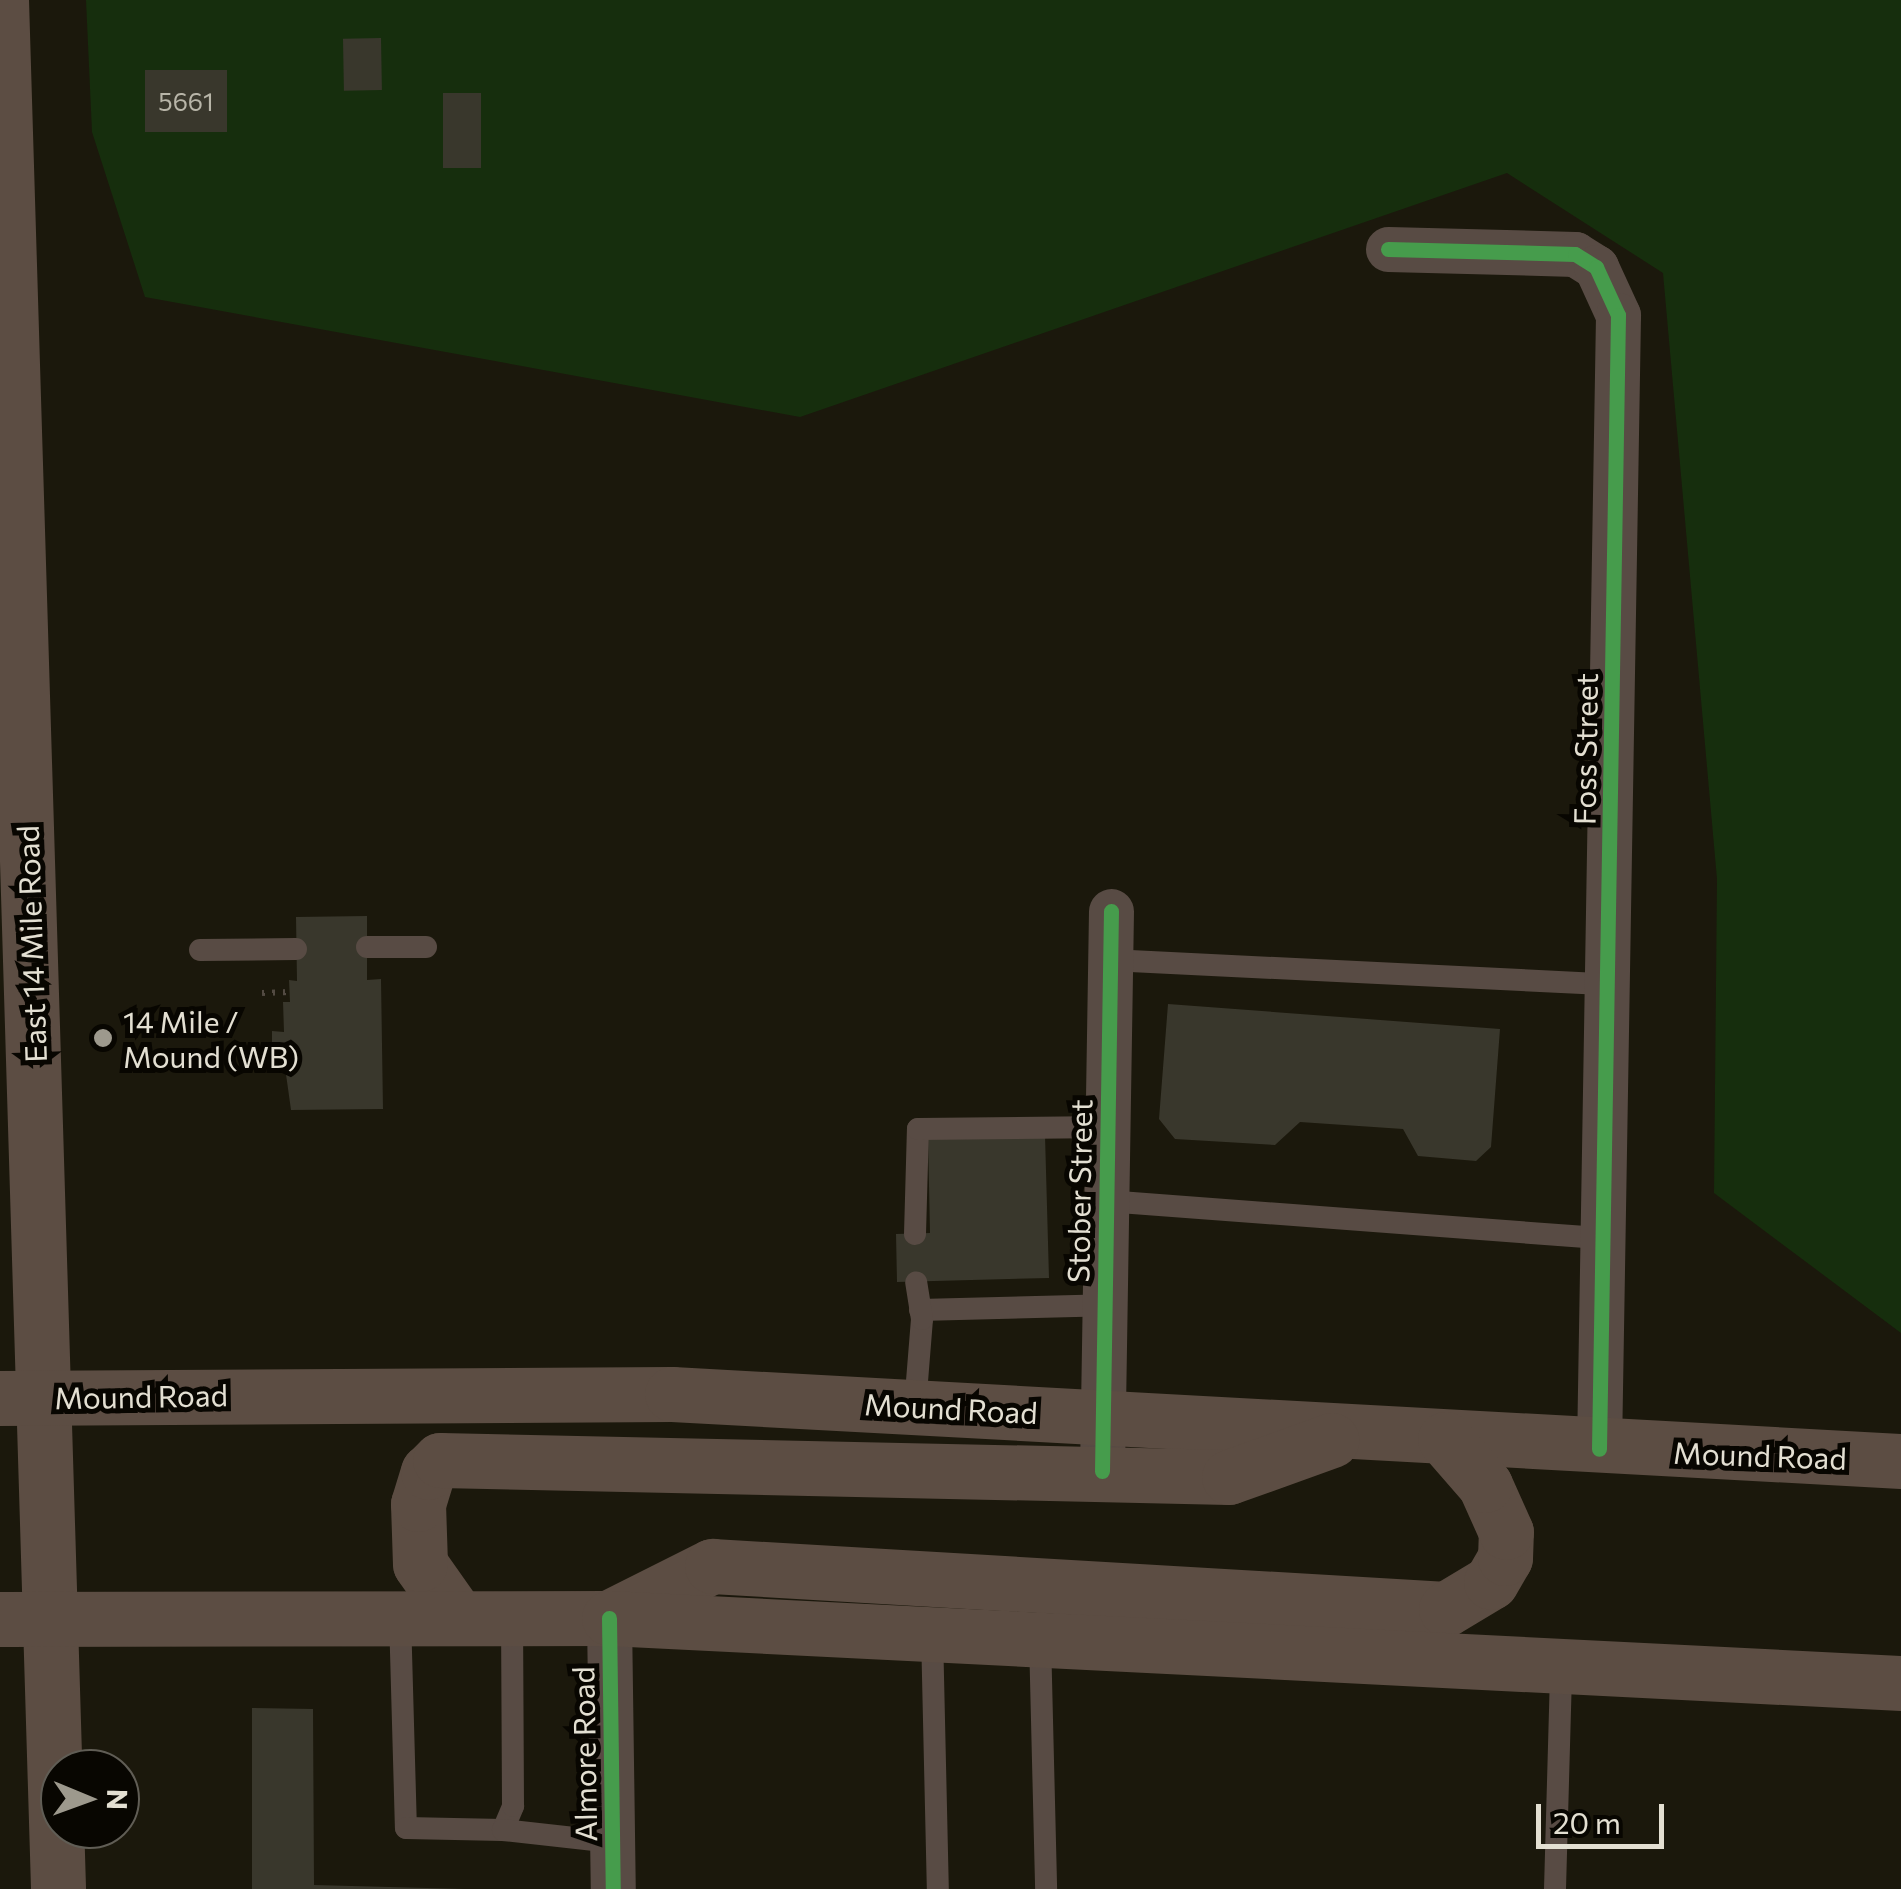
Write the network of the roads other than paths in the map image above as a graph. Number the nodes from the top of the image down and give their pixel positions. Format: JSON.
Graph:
{"nodes":[{"id":1,"x":1,"y":0,"type":"edge"},
{"id":2,"x":1388,"y":249,"type":"dead end"},
{"id":3,"x":10,"y":574,"type":"edge"},
{"id":4,"x":1111,"y":911,"type":"dead end"},
{"id":5,"x":15,"y":945,"type":"edge"},
{"id":6,"x":367,"y":947,"type":"dead end"},
{"id":7,"x":426,"y":947,"type":"dead end"},
{"id":8,"x":296,"y":949,"type":"dead end"},
{"id":9,"x":200,"y":950,"type":"dead end"},
{"id":10,"x":1110,"y":960,"type":"junction"},
{"id":11,"x":1608,"y":984,"type":"junction"},
{"id":12,"x":18,"y":1097,"type":"edge"},
{"id":13,"x":1108,"y":1127,"type":"junction"},
{"id":14,"x":1106,"y":1202,"type":"junction"},
{"id":15,"x":914,"y":1234,"type":"dead end"},
{"id":16,"x":1603,"y":1238,"type":"junction"},
{"id":17,"x":916,"y":1282,"type":"dead end"},
{"id":18,"x":1104,"y":1305,"type":"junction"},
{"id":19,"x":920,"y":1310,"type":"junction"},
{"id":20,"x":22,"y":1398,"type":"edge"},
{"id":21,"x":915,"y":1406,"type":"junction"},
{"id":22,"x":1103,"y":1416,"type":"junction"},
{"id":23,"x":1352,"y":1433,"type":"junction"},
{"id":24,"x":1445,"y":1439,"type":"junction"},
{"id":25,"x":1599,"y":1449,"type":"junction"},
{"id":26,"x":1901,"y":1460,"type":"edge"},
{"id":27,"x":1102,"y":1471,"type":"junction"},
{"id":28,"x":934,"y":1605,"type":"junction"},
{"id":29,"x":1041,"y":1611,"type":"junction"},
{"id":30,"x":456,"y":1615,"type":"junction"},
{"id":31,"x":400,"y":1616,"type":"junction"},
{"id":32,"x":512,"y":1616,"type":"junction"},
{"id":33,"x":53,"y":1618,"type":"junction"},
{"id":34,"x":609,"y":1618,"type":"junction"},
{"id":35,"x":0,"y":1619,"type":"edge"},
{"id":36,"x":1561,"y":1669,"type":"junction"},
{"id":37,"x":1901,"y":1683,"type":"edge"},
{"id":38,"x":502,"y":1830,"type":"junction"},
{"id":39,"x":612,"y":1842,"type":"junction"},
{"id":40,"x":58,"y":1889,"type":"edge"},
{"id":41,"x":613,"y":1889,"type":"edge"},
{"id":42,"x":938,"y":1889,"type":"edge"},
{"id":43,"x":1046,"y":1889,"type":"edge"},
{"id":44,"x":1556,"y":1889,"type":"edge"}],
"edges":[{"from":1,"to":3,"type":"main road","name":"East 14 Mile Road"},
{"from":2,"to":11,"type":"street","name":"Foss Street"},
{"from":3,"to":5,"type":"main road","name":"East 14 Mile Road"},
{"from":4,"to":10,"type":"street","name":"Stober Street"},
{"from":5,"to":12,"type":"main road","name":"East 14 Mile Road"},
{"from":6,"to":7,"type":"lane"},
{"from":8,"to":9,"type":"lane"},
{"from":10,"to":11,"type":"lane"},
{"from":10,"to":13,"type":"street","name":"Stober Street"},
{"from":11,"to":16,"type":"street","name":"Foss Street"},
{"from":12,"to":20,"type":"main road","name":"East 14 Mile Road"},
{"from":13,"to":14,"type":"street","name":"Stober Street"},
{"from":13,"to":15,"type":"lane"},
{"from":14,"to":16,"type":"lane"},
{"from":14,"to":18,"type":"street","name":"Stober Street"},
{"from":16,"to":25,"type":"street","name":"Foss Street"},
{"from":17,"to":19,"type":"lane"},
{"from":18,"to":19,"type":"lane"},
{"from":18,"to":22,"type":"street","name":"Stober Street"},
{"from":19,"to":21,"type":"lane"},
{"from":20,"to":21,"type":"main road","name":"Mound Road"},
{"from":20,"to":33,"type":"main road","name":"East 14 Mile Road"},
{"from":21,"to":22,"type":"main road","name":"Mound Road"},
{"from":22,"to":23,"type":"main road","name":"Mound Road"},
{"from":22,"to":27,"type":"street","name":"Stober Street"},
{"from":23,"to":24,"type":"main road","name":"Mound Road"},
{"from":23,"to":27,"type":"main road"},
{"from":24,"to":25,"type":"main road","name":"Mound Road"},
{"from":24,"to":29,"type":"main road"},
{"from":25,"to":26,"type":"main road","name":"Mound Road"},
{"from":27,"to":30,"type":"main road"},
{"from":28,"to":29,"type":"main road"},
{"from":28,"to":34,"type":"main road"},
{"from":28,"to":42,"type":"lane"},
{"from":29,"to":36,"type":"main road"},
{"from":29,"to":43,"type":"lane"},
{"from":30,"to":31,"type":"main road"},
{"from":30,"to":32,"type":"main road"},
{"from":31,"to":33,"type":"main road"},
{"from":31,"to":38,"type":"lane"},
{"from":32,"to":34,"type":"main road"},
{"from":32,"to":38,"type":"lane"},
{"from":33,"to":35,"type":"main road"},
{"from":33,"to":40,"type":"main road","name":"East 14 Mile Road"},
{"from":34,"to":39,"type":"street","name":"Almore Road"},
{"from":36,"to":37,"type":"main road"},
{"from":36,"to":44,"type":"lane"},
{"from":38,"to":39,"type":"lane"},
{"from":39,"to":41,"type":"street","name":"Almore Road"}]}
